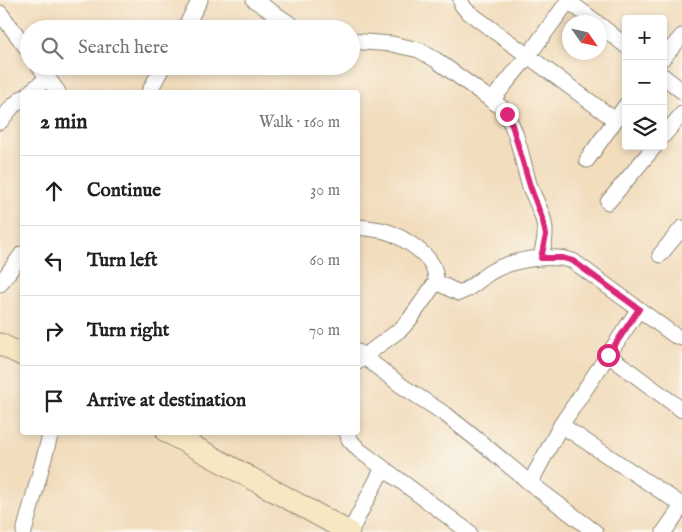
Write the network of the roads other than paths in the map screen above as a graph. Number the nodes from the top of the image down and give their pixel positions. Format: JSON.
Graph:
{"nodes":[{"id":1,"x":200,"y":0,"type":"edge"},
{"id":2,"x":254,"y":0,"type":"edge"},
{"id":3,"x":461,"y":0,"type":"edge"},
{"id":4,"x":568,"y":0,"type":"edge"},
{"id":5,"x":0,"y":13,"type":"edge"},
{"id":6,"x":587,"y":15,"type":"edge"},
{"id":7,"x":189,"y":20,"type":"edge"},
{"id":8,"x":284,"y":20,"type":"edge"},
{"id":9,"x":607,"y":31,"type":"edge"},
{"id":10,"x":682,"y":36,"type":"edge"},
{"id":11,"x":20,"y":40,"type":"edge"},
{"id":12,"x":360,"y":41,"type":"edge"},
{"id":13,"x":622,"y":43,"type":"edge"},
{"id":14,"x":667,"y":53,"type":"edge"},
{"id":15,"x":528,"y":56,"type":"junction"},
{"id":16,"x":42,"y":75,"type":"edge"},
{"id":17,"x":46,"y":75,"type":"edge"},
{"id":18,"x":158,"y":75,"type":"edge"},
{"id":19,"x":667,"y":79,"type":"edge"},
{"id":20,"x":31,"y":90,"type":"edge"},
{"id":21,"x":57,"y":90,"type":"edge"},
{"id":22,"x":150,"y":90,"type":"edge"},
{"id":23,"x":682,"y":91,"type":"edge"},
{"id":24,"x":20,"y":100,"type":"edge"},
{"id":25,"x":492,"y":100,"type":"junction"},
{"id":26,"x":622,"y":111,"type":"edge"},
{"id":27,"x":682,"y":114,"type":"edge"},
{"id":28,"x":614,"y":120,"type":"junction"},
{"id":29,"x":0,"y":122,"type":"edge"},
{"id":30,"x":667,"y":131,"type":"edge"},
{"id":31,"x":652,"y":150,"type":"edge"},
{"id":32,"x":587,"y":160,"type":"dead end"},
{"id":33,"x":608,"y":202,"type":"dead end"},
{"id":34,"x":360,"y":227,"type":"edge"},
{"id":35,"x":682,"y":228,"type":"edge"},
{"id":36,"x":660,"y":256,"type":"dead end"},
{"id":37,"x":20,"y":257,"type":"edge"},
{"id":38,"x":541,"y":258,"type":"junction"},
{"id":39,"x":436,"y":282,"type":"junction"},
{"id":40,"x":0,"y":284,"type":"edge"},
{"id":41,"x":639,"y":309,"type":"junction"},
{"id":42,"x":682,"y":338,"type":"edge"},
{"id":43,"x":0,"y":344,"type":"edge"},
{"id":44,"x":20,"y":354,"type":"edge"},
{"id":45,"x":608,"y":355,"type":"junction"},
{"id":46,"x":360,"y":356,"type":"edge"},
{"id":47,"x":360,"y":358,"type":"edge"},
{"id":48,"x":682,"y":410,"type":"edge"},
{"id":49,"x":561,"y":425,"type":"junction"},
{"id":50,"x":50,"y":435,"type":"edge"},
{"id":51,"x":172,"y":435,"type":"edge"},
{"id":52,"x":348,"y":435,"type":"edge"},
{"id":53,"x":383,"y":468,"type":"junction"},
{"id":54,"x":530,"y":483,"type":"junction"},
{"id":55,"x":682,"y":506,"type":"edge"},
{"id":56,"x":24,"y":532,"type":"edge"},
{"id":57,"x":350,"y":532,"type":"edge"},
{"id":58,"x":469,"y":532,"type":"edge"},
{"id":59,"x":594,"y":532,"type":"edge"},
{"id":60,"x":664,"y":532,"type":"edge"}],
"edges":[{"from":1,"to":7,"type":"street"},
{"from":2,"to":8,"type":"street"},
{"from":3,"to":15,"type":"street"},
{"from":4,"to":6,"type":"street"},
{"from":4,"to":15,"type":"street"},
{"from":5,"to":11,"type":"street"},
{"from":9,"to":13,"type":"street"},
{"from":10,"to":14,"type":"street"},
{"from":12,"to":25,"type":"street"},
{"from":15,"to":25,"type":"street"},
{"from":15,"to":28,"type":"street"},
{"from":16,"to":20,"type":"street"},
{"from":17,"to":21,"type":"street"},
{"from":18,"to":22,"type":"street"},
{"from":19,"to":23,"type":"street"},
{"from":24,"to":29,"type":"street"},
{"from":25,"to":38,"type":"street"},
{"from":26,"to":28,"type":"street"},
{"from":27,"to":30,"type":"street"},
{"from":28,"to":32,"type":"street"},
{"from":31,"to":33,"type":"street"},
{"from":34,"to":39,"type":"street"},
{"from":35,"to":36,"type":"street"},
{"from":37,"to":40,"type":"street"},
{"from":38,"to":39,"type":"street"},
{"from":38,"to":41,"type":"street"},
{"from":39,"to":46,"type":"street"},
{"from":41,"to":42,"type":"street"},
{"from":41,"to":45,"type":"street"},
{"from":43,"to":44,"type":"main road"},
{"from":45,"to":48,"type":"street"},
{"from":45,"to":49,"type":"street"},
{"from":47,"to":54,"type":"street"},
{"from":49,"to":54,"type":"street"},
{"from":49,"to":55,"type":"street"},
{"from":50,"to":56,"type":"street"},
{"from":51,"to":57,"type":"main road"},
{"from":52,"to":53,"type":"street"},
{"from":53,"to":57,"type":"street"},
{"from":53,"to":58,"type":"street"},
{"from":54,"to":59,"type":"street"},
{"from":55,"to":60,"type":"street"}]}
